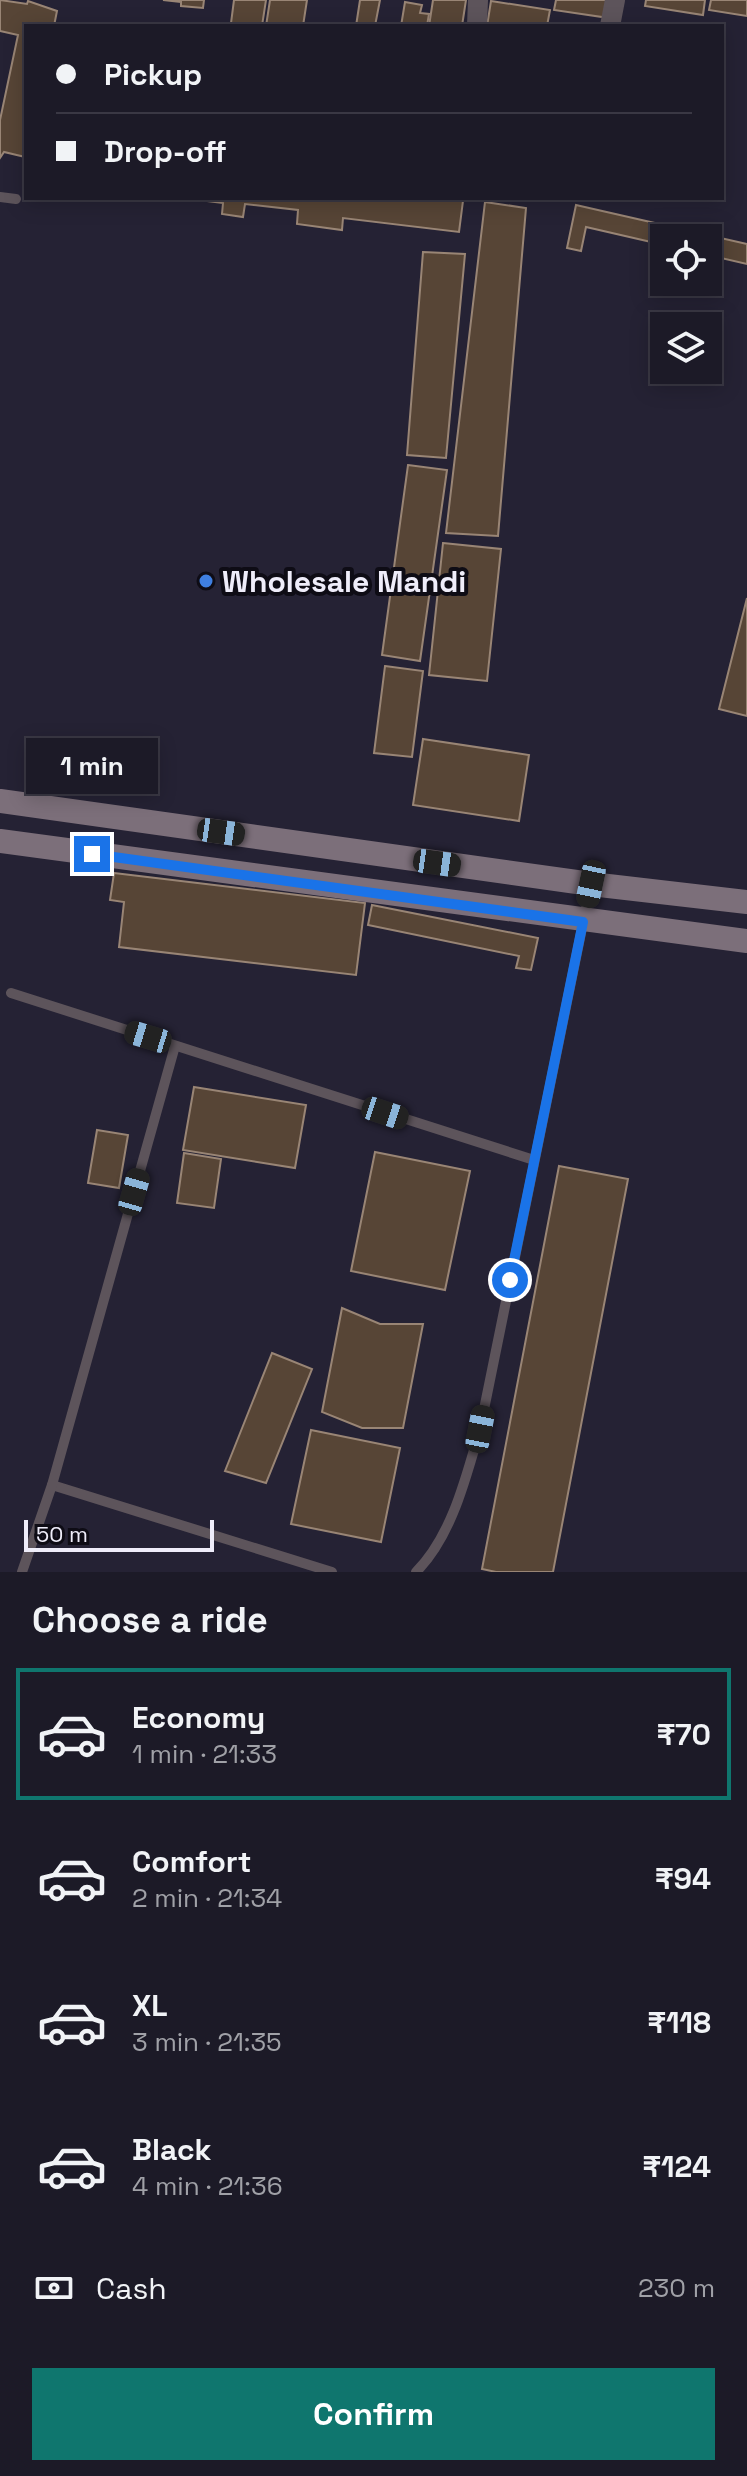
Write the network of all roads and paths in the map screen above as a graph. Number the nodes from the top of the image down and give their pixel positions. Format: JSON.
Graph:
{"nodes":[{"id":1,"x":478,"y":0,"type":"edge"},
{"id":2,"x":615,"y":0,"type":"edge"},
{"id":3,"x":477,"y":24,"type":"edge"},
{"id":4,"x":610,"y":24,"type":"edge"},
{"id":5,"x":0,"y":197,"type":"edge"},
{"id":6,"x":16,"y":199,"type":"dead end"},
{"id":7,"x":0,"y":801,"type":"edge"},
{"id":8,"x":0,"y":841,"type":"edge"},
{"id":9,"x":591,"y":884,"type":"junction"},
{"id":10,"x":747,"y":902,"type":"edge"},
{"id":11,"x":583,"y":922,"type":"junction"},
{"id":12,"x":747,"y":941,"type":"edge"},
{"id":13,"x":11,"y":993,"type":"dead end"},
{"id":14,"x":175,"y":1046,"type":"junction"},
{"id":15,"x":534,"y":1160,"type":"junction"},
{"id":16,"x":52,"y":1485,"type":"junction"},
{"id":17,"x":22,"y":1572,"type":"edge"},
{"id":18,"x":332,"y":1572,"type":"edge"},
{"id":19,"x":416,"y":1572,"type":"edge"}],
"edges":[{"from":1,"to":3,"type":"street"},
{"from":2,"to":4,"type":"street"},
{"from":5,"to":6,"type":"lane"},
{"from":7,"to":9,"type":"main road"},
{"from":8,"to":11,"type":"main road"},
{"from":9,"to":10,"type":"main road"},
{"from":9,"to":11,"type":"lane"},
{"from":11,"to":12,"type":"main road"},
{"from":11,"to":15,"type":"lane"},
{"from":13,"to":14,"type":"lane"},
{"from":14,"to":15,"type":"lane"},
{"from":14,"to":16,"type":"lane"},
{"from":15,"to":19,"type":"lane"},
{"from":16,"to":17,"type":"lane"},
{"from":16,"to":18,"type":"lane"}]}
